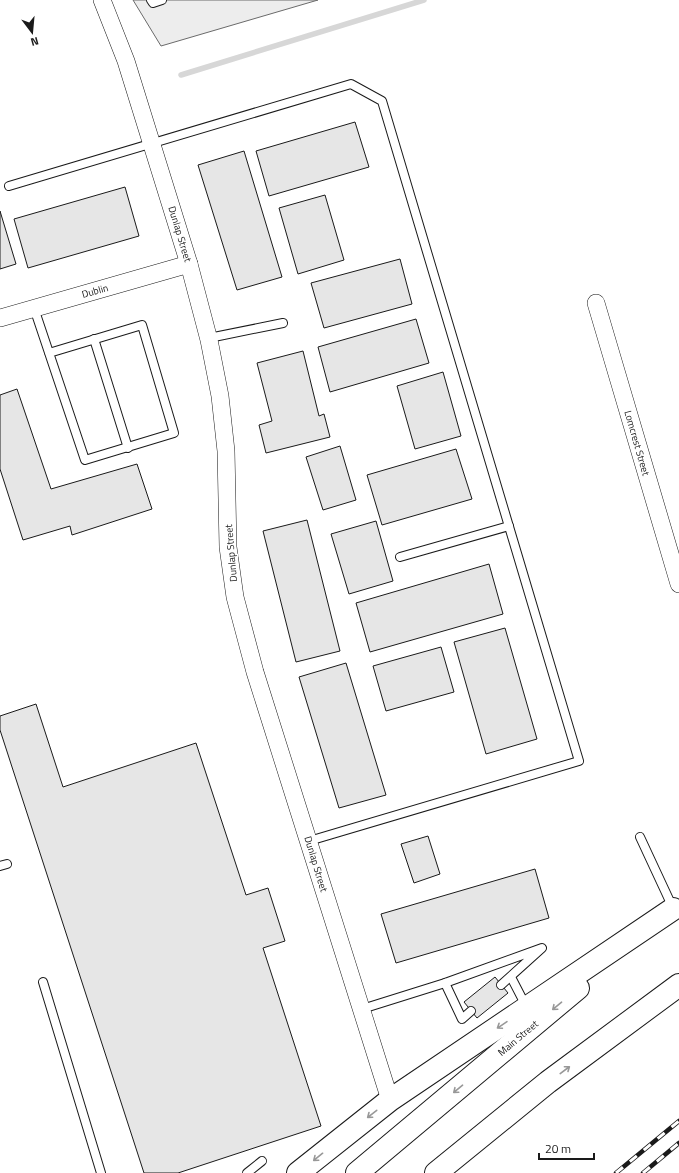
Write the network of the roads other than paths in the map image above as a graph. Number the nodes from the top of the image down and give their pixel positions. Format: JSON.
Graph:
{"nodes":[{"id":1,"x":102,"y":0,"type":"edge"},
{"id":2,"x":151,"y":0,"type":"edge"},
{"id":3,"x":162,"y":0,"type":"edge"},
{"id":4,"x":152,"y":143,"type":"junction"},
{"id":5,"x":9,"y":186,"type":"dead end"},
{"id":6,"x":189,"y":264,"type":"junction"},
{"id":7,"x":596,"y":303,"type":"dead end"},
{"id":8,"x":34,"y":308,"type":"junction"},
{"id":9,"x":0,"y":318,"type":"edge"},
{"id":10,"x":283,"y":323,"type":"dead end"},
{"id":11,"x":209,"y":338,"type":"junction"},
{"id":12,"x":94,"y":339,"type":"junction"},
{"id":13,"x":49,"y":353,"type":"junction"},
{"id":14,"x":128,"y":448,"type":"junction"},
{"id":15,"x":509,"y":526,"type":"junction"},
{"id":16,"x":400,"y":557,"type":"dead end"},
{"id":17,"x":679,"y":584,"type":"edge"},
{"id":18,"x":640,"y":837,"type":"dead end"},
{"id":19,"x":309,"y":841,"type":"junction"},
{"id":20,"x":676,"y":907,"type":"edge"},
{"id":21,"x":511,"y":977,"type":"junction"},
{"id":22,"x":43,"y":982,"type":"dead end"},
{"id":23,"x":445,"y":983,"type":"junction"},
{"id":24,"x":502,"y":985,"type":"dead end"},
{"id":25,"x":679,"y":985,"type":"edge"},
{"id":26,"x":527,"y":1008,"type":"junction"},
{"id":27,"x":362,"y":1009,"type":"junction"},
{"id":28,"x":471,"y":1011,"type":"dead end"},
{"id":29,"x":548,"y":1082,"type":"junction"},
{"id":30,"x":390,"y":1100,"type":"junction"},
{"id":31,"x":262,"y":1161,"type":"dead end"},
{"id":32,"x":101,"y":1173,"type":"edge"},
{"id":33,"x":247,"y":1173,"type":"edge"},
{"id":34,"x":298,"y":1173,"type":"edge"},
{"id":35,"x":357,"y":1173,"type":"edge"},
{"id":36,"x":436,"y":1173,"type":"edge"},
{"id":37,"x":453,"y":1173,"type":"edge"}],
"edges":[{"from":1,"to":4,"type":"street","name":"Dunlap Street"},
{"from":2,"to":3,"type":"lane"},
{"from":4,"to":5,"type":"lane"},
{"from":4,"to":6,"type":"street","name":"Dunlap Street"},
{"from":4,"to":15,"type":"lane"},
{"from":6,"to":8,"type":"street","name":"Dublin"},
{"from":6,"to":11,"type":"street","name":"Dunlap Street"},
{"from":7,"to":17,"type":"street","name":"Lomcrest Street"},
{"from":8,"to":9,"type":"street","name":"Dublin"},
{"from":8,"to":13,"type":"lane"},
{"from":10,"to":11,"type":"lane"},
{"from":11,"to":19,"type":"street","name":"Dunlap Street"},
{"from":12,"to":13,"type":"lane"},
{"from":12,"to":14,"type":"lane"},
{"from":12,"to":14,"type":"lane"},
{"from":13,"to":14,"type":"lane"},
{"from":15,"to":16,"type":"lane"},
{"from":15,"to":19,"type":"lane"},
{"from":18,"to":20,"type":"lane"},
{"from":19,"to":27,"type":"street","name":"Dunlap Street"},
{"from":20,"to":26,"type":"highway"},
{"from":20,"to":35,"type":"highway","name":"Main Street","one_way":true},
{"from":21,"to":23,"type":"lane"},
{"from":21,"to":24,"type":"lane"},
{"from":21,"to":26,"type":"lane"},
{"from":22,"to":32,"type":"lane"},
{"from":23,"to":27,"type":"lane"},
{"from":23,"to":28,"type":"lane"},
{"from":29,"to":25,"type":"highway","one_way":true},
{"from":26,"to":30,"type":"highway","one_way":true},
{"from":27,"to":30,"type":"street","name":"Dunlap Street"},
{"from":29,"to":36,"type":"highway"},
{"from":29,"to":37,"type":"highway"},
{"from":30,"to":34,"type":"highway","one_way":true},
{"from":31,"to":33,"type":"lane"}]}
